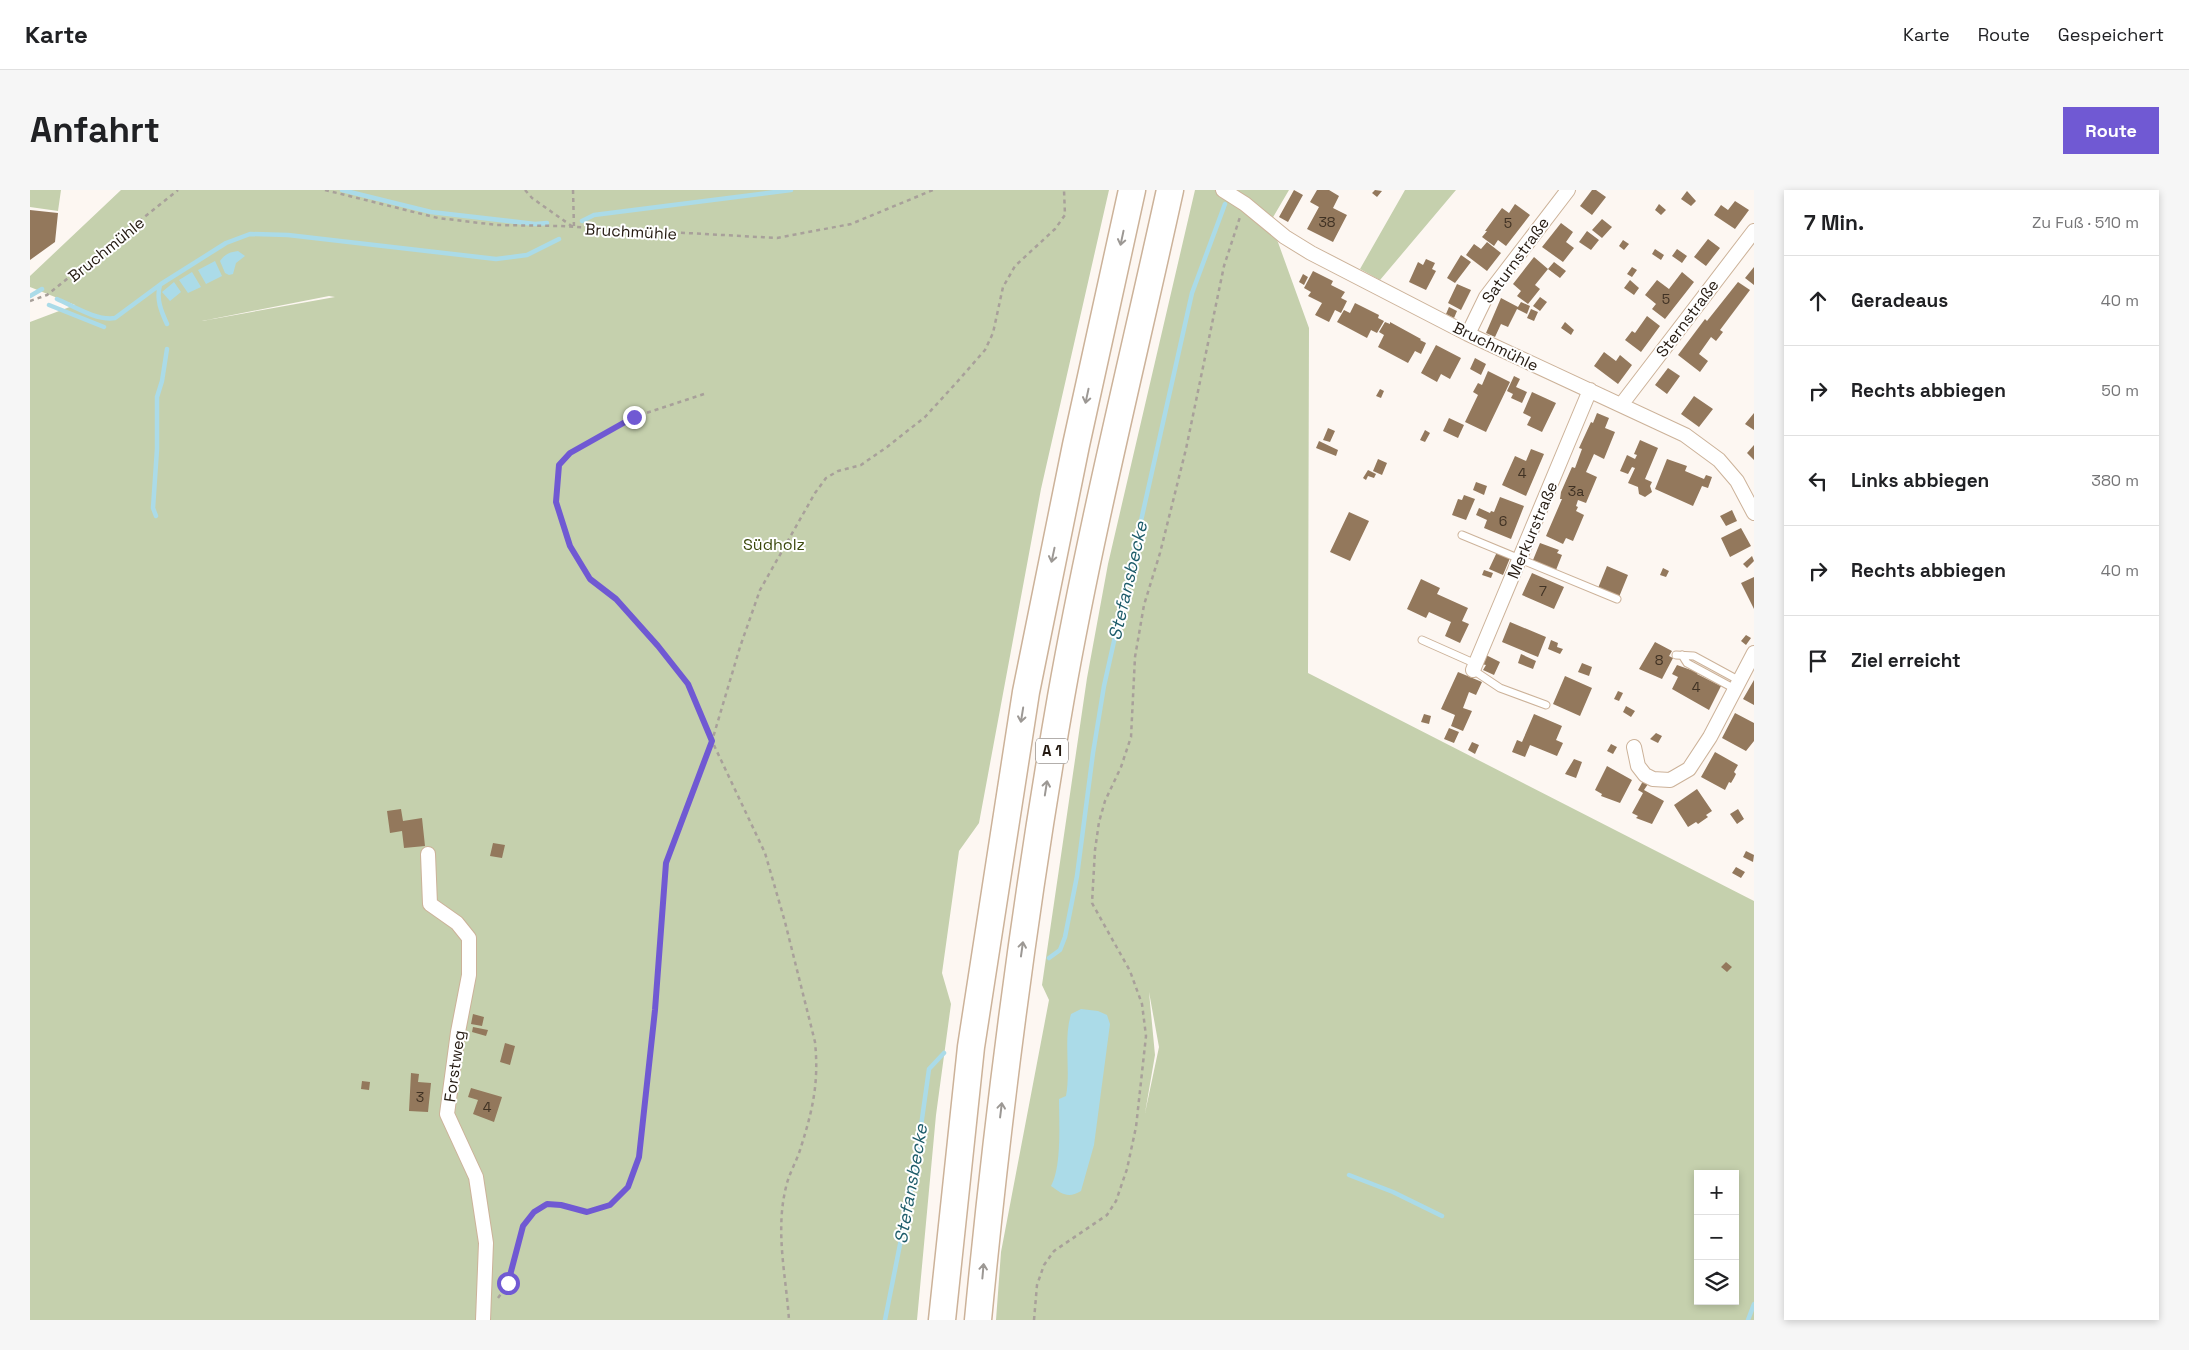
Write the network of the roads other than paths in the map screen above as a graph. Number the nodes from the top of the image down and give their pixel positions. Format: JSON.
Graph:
{"nodes":[{"id":1,"x":1132,"y":190,"type":"edge"},
{"id":2,"x":1170,"y":190,"type":"edge"},
{"id":3,"x":1223,"y":190,"type":"edge"},
{"id":4,"x":1568,"y":190,"type":"edge"},
{"id":5,"x":1754,"y":231,"type":"edge"},
{"id":6,"x":1468,"y":334,"type":"junction"},
{"id":7,"x":1590,"y":390,"type":"junction"},
{"id":8,"x":1621,"y":405,"type":"junction"},
{"id":9,"x":1753,"y":510,"type":"edge"},
{"id":10,"x":1462,"y":535,"type":"dead end"},
{"id":11,"x":1520,"y":559,"type":"junction"},
{"id":12,"x":1617,"y":599,"type":"dead end"},
{"id":13,"x":1422,"y":640,"type":"dead end"},
{"id":14,"x":1754,"y":653,"type":"edge"},
{"id":15,"x":1681,"y":659,"type":"dead end"},
{"id":16,"x":1475,"y":667,"type":"junction"},
{"id":17,"x":1738,"y":685,"type":"junction"},
{"id":18,"x":1546,"y":705,"type":"dead end"},
{"id":19,"x":1634,"y":747,"type":"dead end"},
{"id":20,"x":428,"y":854,"type":"dead end"},
{"id":21,"x":483,"y":1316,"type":"edge"},
{"id":22,"x":942,"y":1320,"type":"edge"},
{"id":23,"x":978,"y":1320,"type":"edge"}],
"edges":[{"from":1,"to":22,"type":"highway","number":"A 1","one_way":true},
{"from":23,"to":2,"type":"highway","number":"A 1","one_way":true},
{"from":3,"to":6,"type":"street","name":"Bruchmühle"},
{"from":4,"to":6,"type":"street","name":"Saturnstraße"},
{"from":5,"to":8,"type":"street","name":"Sternstraße"},
{"from":6,"to":7,"type":"street","name":"Bruchmühle"},
{"from":7,"to":8,"type":"street","name":"Bruchmühle"},
{"from":7,"to":11,"type":"street","name":"Merkurstraße"},
{"from":8,"to":9,"type":"street","name":"Bruchmühle"},
{"from":10,"to":11,"type":"lane"},
{"from":11,"to":12,"type":"lane"},
{"from":11,"to":16,"type":"street","name":"Merkurstraße"},
{"from":13,"to":16,"type":"lane"},
{"from":14,"to":17,"type":"street"},
{"from":15,"to":17,"type":"lane"},
{"from":16,"to":18,"type":"lane"},
{"from":17,"to":19,"type":"street"},
{"from":20,"to":21,"type":"street","name":"Forstweg"}]}
